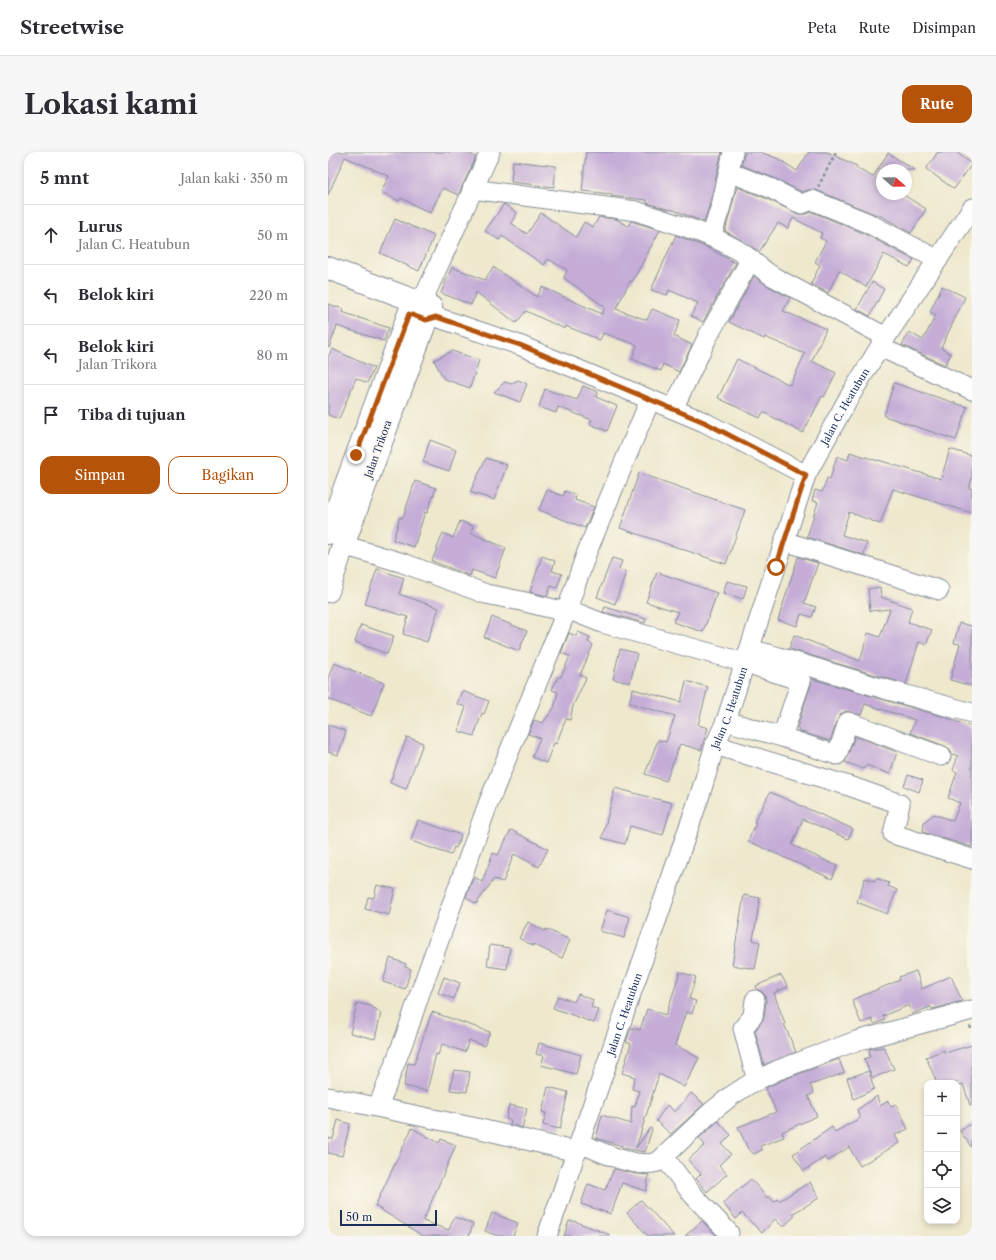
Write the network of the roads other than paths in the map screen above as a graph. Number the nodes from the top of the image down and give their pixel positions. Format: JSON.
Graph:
{"nodes":[{"id":1,"x":490,"y":152,"type":"edge"},
{"id":2,"x":734,"y":152,"type":"edge"},
{"id":3,"x":729,"y":172,"type":"junction"},
{"id":4,"x":472,"y":189,"type":"junction"},
{"id":5,"x":972,"y":208,"type":"edge"},
{"id":6,"x":711,"y":237,"type":"junction"},
{"id":7,"x":751,"y":259,"type":"junction"},
{"id":8,"x":938,"y":260,"type":"junction"},
{"id":9,"x":328,"y":268,"type":"edge"},
{"id":10,"x":328,"y":284,"type":"edge"},
{"id":11,"x":423,"y":309,"type":"junction"},
{"id":12,"x":883,"y":342,"type":"junction"},
{"id":13,"x":972,"y":390,"type":"edge"},
{"id":14,"x":650,"y":400,"type":"junction"},
{"id":15,"x":673,"y":409,"type":"junction"},
{"id":16,"x":806,"y":475,"type":"junction"},
{"id":17,"x":336,"y":539,"type":"edge"},
{"id":18,"x":784,"y":541,"type":"junction"},
{"id":19,"x":939,"y":590,"type":"dead end"},
{"id":20,"x":328,"y":592,"type":"edge"},
{"id":21,"x":566,"y":610,"type":"junction"},
{"id":22,"x":748,"y":656,"type":"junction"},
{"id":23,"x":972,"y":713,"type":"edge"},
{"id":24,"x":726,"y":721,"type":"junction"},
{"id":25,"x":782,"y":737,"type":"junction"},
{"id":26,"x":715,"y":745,"type":"junction"},
{"id":27,"x":942,"y":756,"type":"dead end"},
{"id":28,"x":972,"y":859,"type":"edge"},
{"id":29,"x":755,"y":1000,"type":"dead end"},
{"id":30,"x":972,"y":1010,"type":"edge"},
{"id":31,"x":757,"y":1081,"type":"junction"},
{"id":32,"x":328,"y":1097,"type":"edge"},
{"id":33,"x":378,"y":1107,"type":"junction"},
{"id":34,"x":578,"y":1147,"type":"junction"},
{"id":35,"x":664,"y":1157,"type":"junction"},
{"id":36,"x":729,"y":1233,"type":"dead end"},
{"id":37,"x":547,"y":1236,"type":"edge"}],
"edges":[{"from":1,"to":4,"type":"street"},
{"from":2,"to":3,"type":"street"},
{"from":3,"to":6,"type":"street"},
{"from":3,"to":8,"type":"street"},
{"from":4,"to":6,"type":"street"},
{"from":4,"to":11,"type":"street"},
{"from":5,"to":8,"type":"street","name":"Jalan C. Heatubun"},
{"from":6,"to":7,"type":"street"},
{"from":7,"to":12,"type":"street"},
{"from":7,"to":15,"type":"street"},
{"from":8,"to":12,"type":"street","name":"Jalan C. Heatubun"},
{"from":9,"to":11,"type":"main road"},
{"from":10,"to":11,"type":"main road"},
{"from":11,"to":14,"type":"street"},
{"from":11,"to":17,"type":"main road","name":"Jalan Trikora"},
{"from":12,"to":13,"type":"street"},
{"from":12,"to":16,"type":"street","name":"Jalan C. Heatubun"},
{"from":14,"to":15,"type":"street"},
{"from":14,"to":21,"type":"street"},
{"from":15,"to":16,"type":"street"},
{"from":16,"to":18,"type":"street","name":"Jalan C. Heatubun"},
{"from":17,"to":20,"type":"main road","name":"Jalan Trikora"},
{"from":17,"to":21,"type":"street"},
{"from":18,"to":19,"type":"street"},
{"from":18,"to":22,"type":"street","name":"Jalan C. Heatubun"},
{"from":21,"to":22,"type":"street"},
{"from":21,"to":33,"type":"street"},
{"from":22,"to":23,"type":"street"},
{"from":22,"to":24,"type":"street","name":"Jalan C. Heatubun"},
{"from":22,"to":25,"type":"street"},
{"from":24,"to":25,"type":"street"},
{"from":24,"to":26,"type":"street","name":"Jalan C. Heatubun"},
{"from":25,"to":27,"type":"street"},
{"from":26,"to":28,"type":"street"},
{"from":26,"to":34,"type":"street","name":"Jalan C. Heatubun"},
{"from":29,"to":31,"type":"street"},
{"from":30,"to":31,"type":"street"},
{"from":31,"to":35,"type":"street"},
{"from":32,"to":33,"type":"street"},
{"from":33,"to":34,"type":"street"},
{"from":34,"to":35,"type":"street"},
{"from":34,"to":37,"type":"street","name":"Jalan C. Heatubun"},
{"from":35,"to":36,"type":"street"}]}
